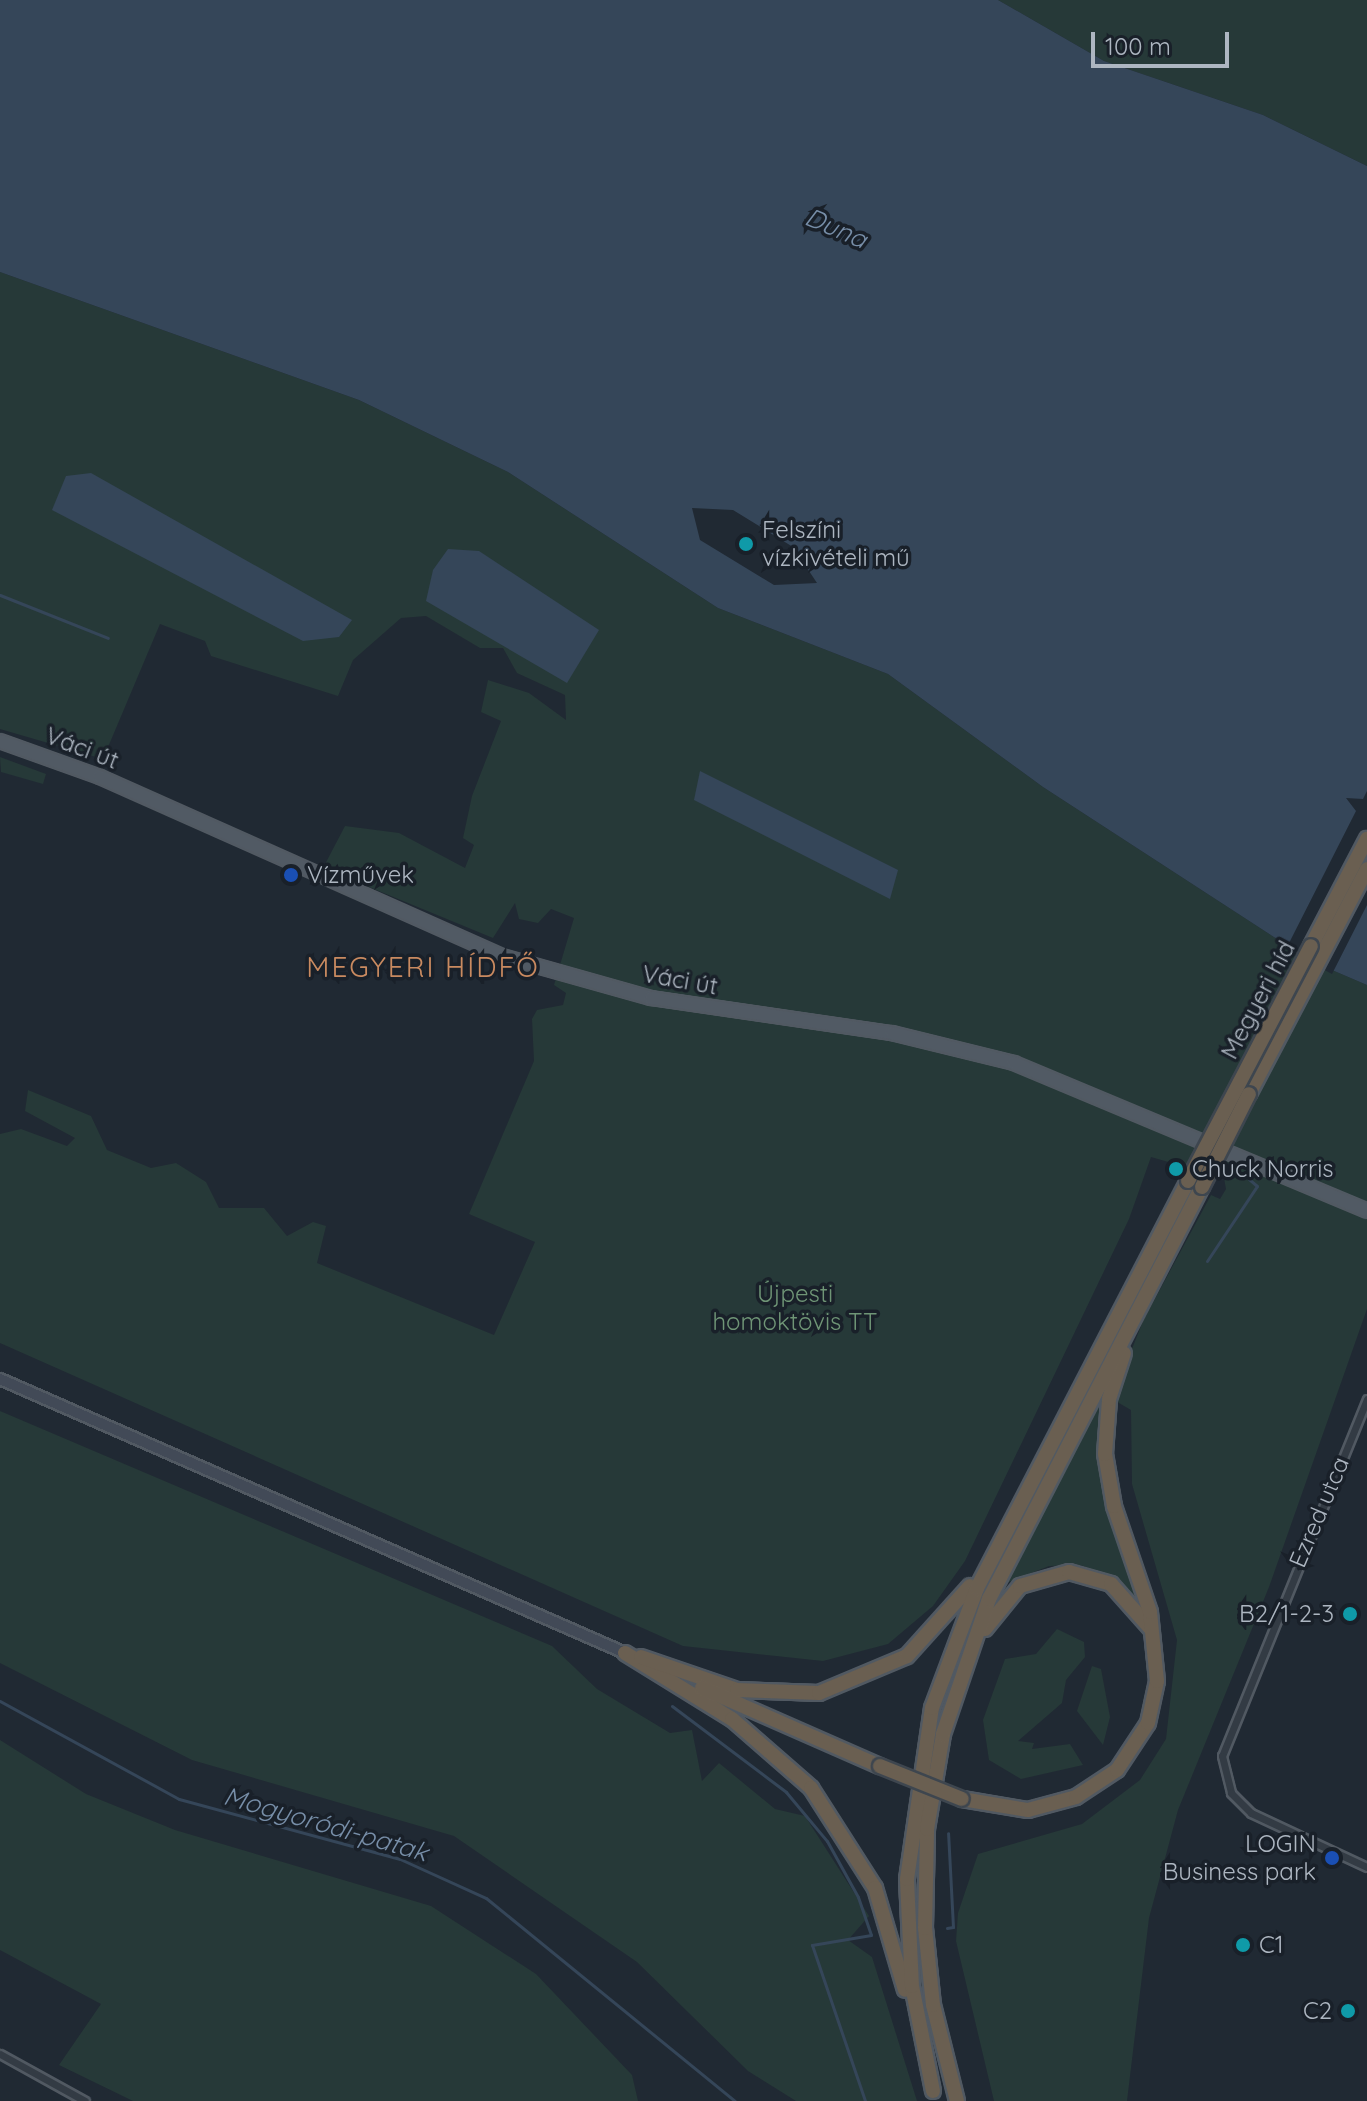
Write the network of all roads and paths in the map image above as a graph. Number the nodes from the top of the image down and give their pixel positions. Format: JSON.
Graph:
{"nodes":[{"id":1,"x":0,"y":741,"type":"edge"},
{"id":2,"x":1367,"y":839,"type":"edge"},
{"id":3,"x":1367,"y":869,"type":"edge"},
{"id":4,"x":1195,"y":1184,"type":"junction"},
{"id":5,"x":1367,"y":1211,"type":"edge"},
{"id":6,"x":1137,"y":1311,"type":"junction"},
{"id":7,"x":0,"y":1379,"type":"edge"},
{"id":8,"x":1367,"y":1399,"type":"edge"},
{"id":9,"x":1011,"y":1517,"type":"junction"},
{"id":10,"x":1152,"y":1632,"type":"junction"},
{"id":11,"x":625,"y":1653,"type":"junction"},
{"id":12,"x":969,"y":1653,"type":"junction"},
{"id":13,"x":1367,"y":1867,"type":"edge"},
{"id":14,"x":0,"y":2054,"type":"edge"},
{"id":15,"x":934,"y":2096,"type":"edge"},
{"id":16,"x":85,"y":2101,"type":"edge"},
{"id":17,"x":957,"y":2101,"type":"edge"}],
"edges":[{"from":1,"to":5,"type":"main road","name":"Váci út"},
{"from":2,"to":4,"type":"highway","name":"Megyeri híd","bridge":true},
{"from":3,"to":4,"type":"highway","name":"Megyeri híd","bridge":true},
{"from":4,"to":6,"type":"highway"},
{"from":4,"to":9,"type":"highway"},
{"from":6,"to":10,"type":"highway"},
{"from":6,"to":12,"type":"highway"},
{"from":7,"to":11,"type":"main road"},
{"from":8,"to":13,"type":"street","name":"Ezred utca"},
{"from":9,"to":11,"type":"highway"},
{"from":9,"to":15,"type":"highway"},
{"from":10,"to":11,"type":"highway","bridge":true},
{"from":10,"to":12,"type":"highway"},
{"from":11,"to":15,"type":"highway"},
{"from":12,"to":17,"type":"highway"},
{"from":14,"to":16,"type":"street"}]}
